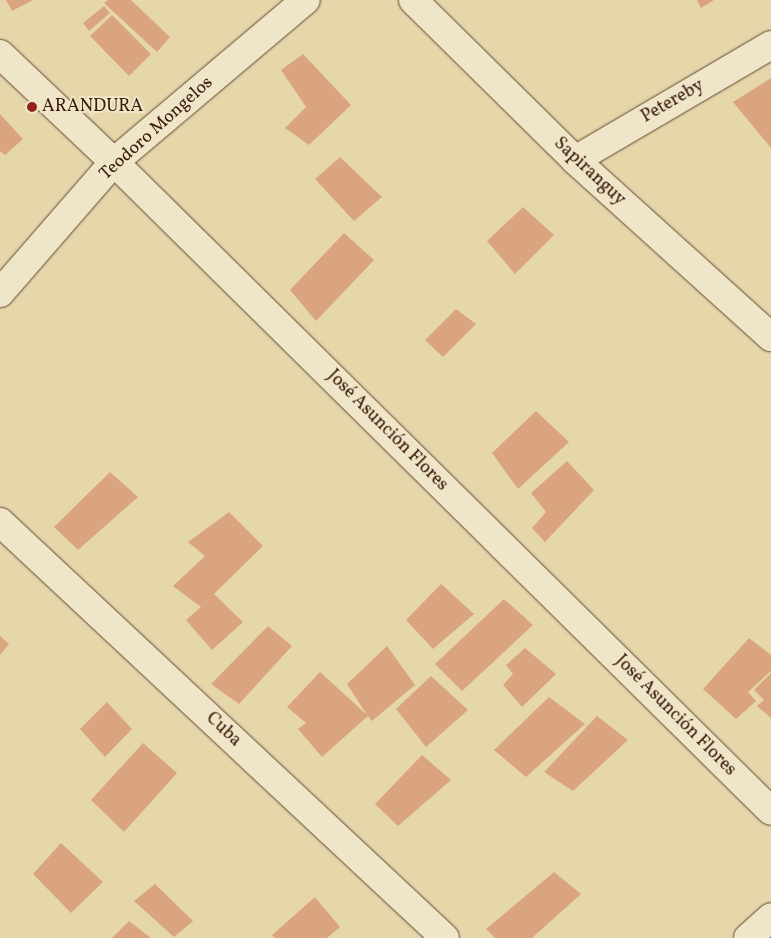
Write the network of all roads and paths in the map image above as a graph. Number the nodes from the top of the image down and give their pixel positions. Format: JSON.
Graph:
{"nodes":[{"id":1,"x":306,"y":0,"type":"edge"},
{"id":2,"x":413,"y":0,"type":"edge"},
{"id":3,"x":771,"y":45,"type":"edge"},
{"id":4,"x":0,"y":54,"type":"edge"},
{"id":5,"x":575,"y":160,"type":"junction"},
{"id":6,"x":114,"y":162,"type":"junction"},
{"id":7,"x":0,"y":293,"type":"edge"},
{"id":8,"x":771,"y":337,"type":"edge"},
{"id":9,"x":0,"y":522,"type":"edge"},
{"id":10,"x":771,"y":811,"type":"edge"},
{"id":11,"x":771,"y":917,"type":"edge"},
{"id":12,"x":445,"y":938,"type":"edge"},
{"id":13,"x":748,"y":938,"type":"edge"}],
"edges":[{"from":1,"to":6,"type":"street","name":"Teodoro Mongelos"},
{"from":2,"to":5,"type":"street","name":"Sapiranguy"},
{"from":3,"to":5,"type":"street","name":"Petereby"},
{"from":4,"to":6,"type":"street","name":"José Asunción Flores"},
{"from":5,"to":8,"type":"street","name":"Sapiranguy"},
{"from":6,"to":7,"type":"street","name":"Teodoro Mongelos"},
{"from":6,"to":10,"type":"street","name":"José Asunción Flores"},
{"from":9,"to":12,"type":"street","name":"Cuba"},
{"from":11,"to":13,"type":"street"}]}
